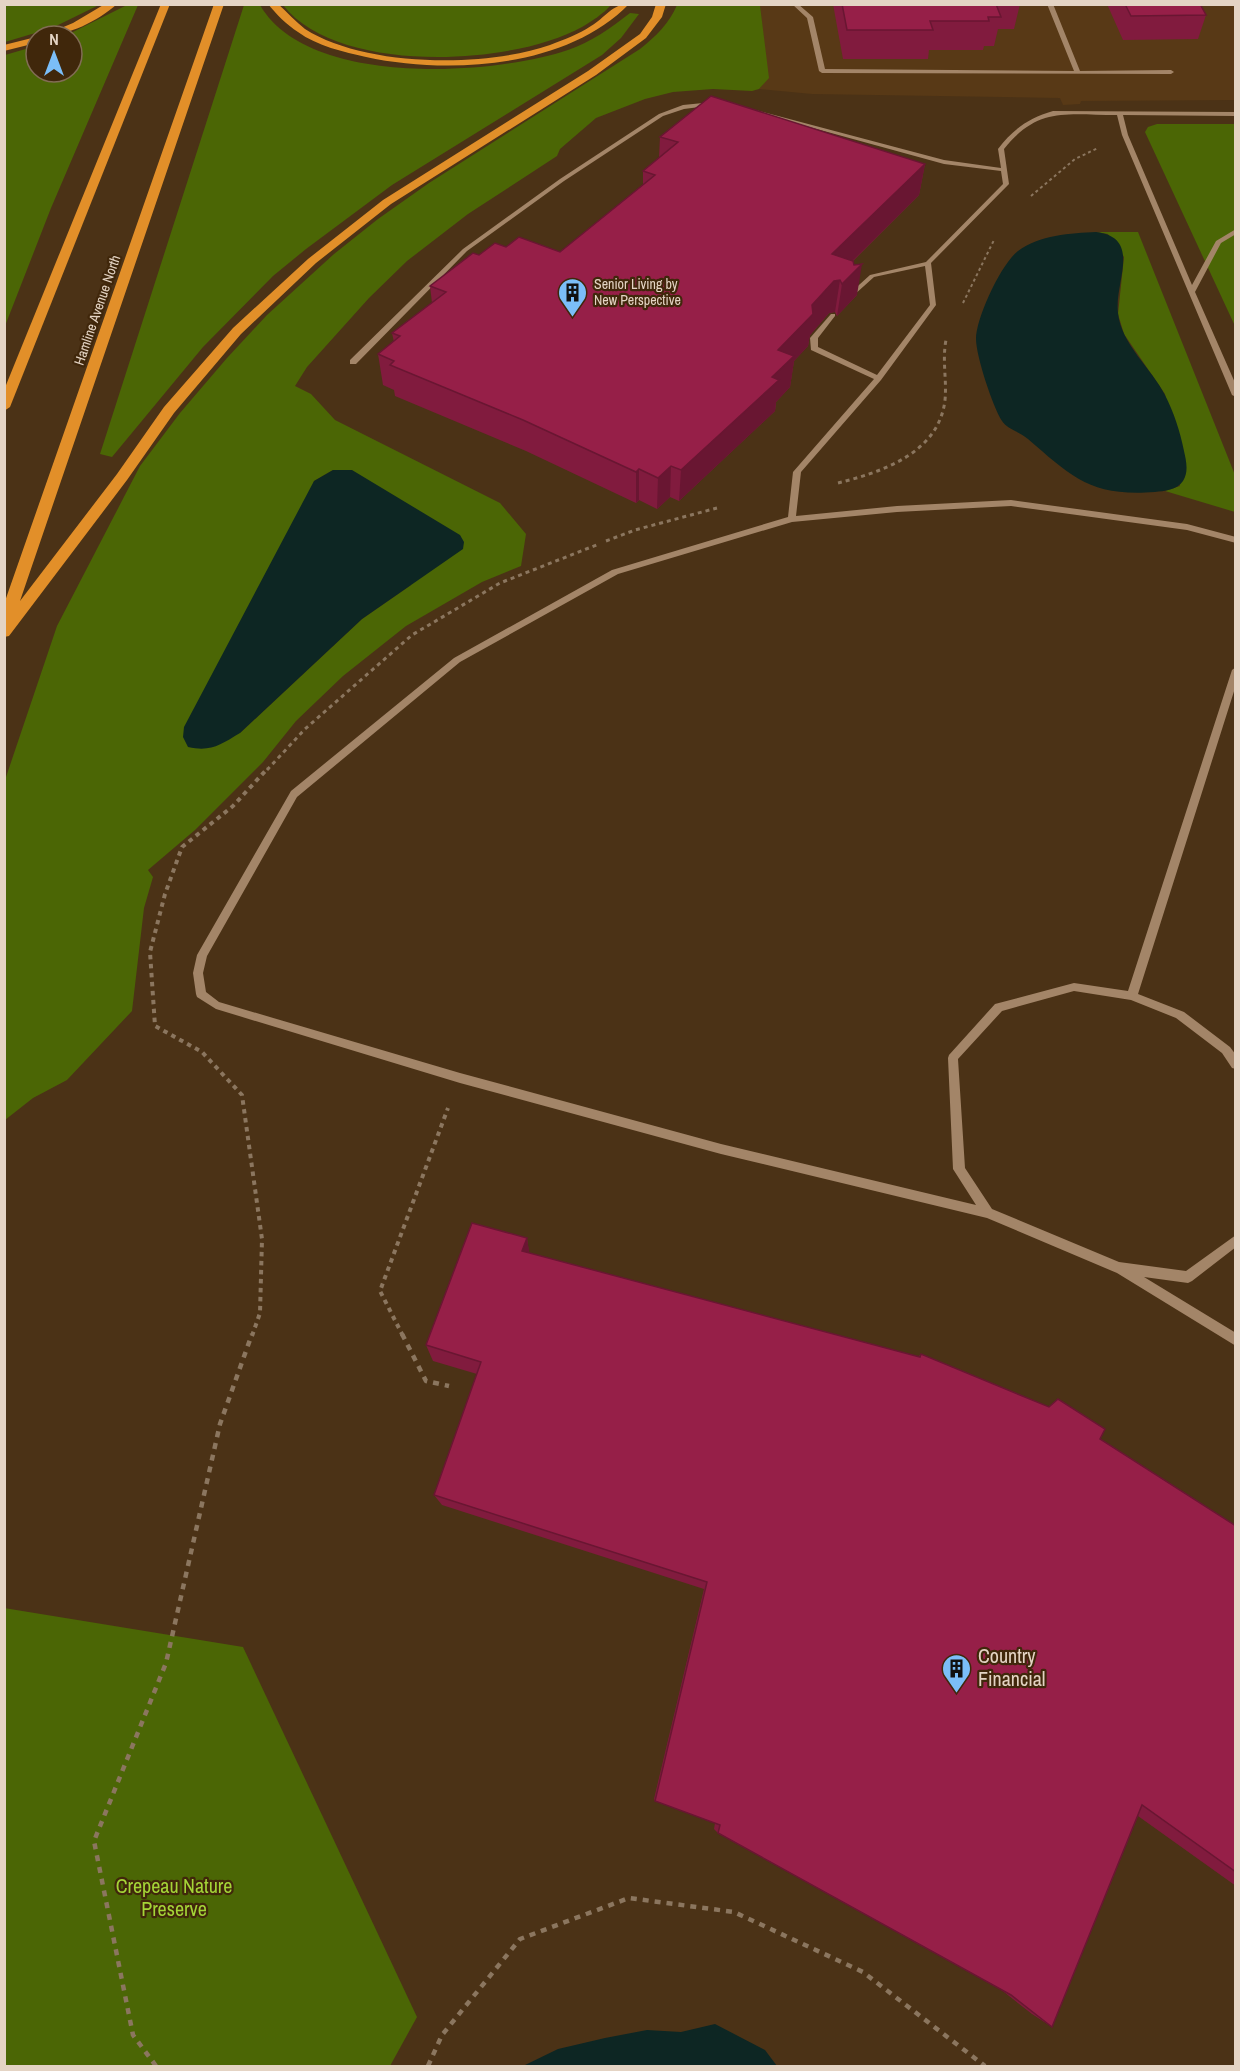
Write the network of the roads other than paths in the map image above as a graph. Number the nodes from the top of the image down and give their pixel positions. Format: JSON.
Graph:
{"nodes":[{"id":1,"x":113,"y":4,"type":"edge"},
{"id":2,"x":166,"y":4,"type":"edge"},
{"id":3,"x":219,"y":4,"type":"edge"},
{"id":4,"x":272,"y":4,"type":"edge"},
{"id":5,"x":625,"y":4,"type":"edge"},
{"id":6,"x":661,"y":4,"type":"edge"},
{"id":7,"x":794,"y":4,"type":"edge"},
{"id":8,"x":1050,"y":4,"type":"edge"},
{"id":9,"x":78,"y":24,"type":"edge"},
{"id":10,"x":24,"y":43,"type":"edge"},
{"id":11,"x":4,"y":48,"type":"edge"},
{"id":12,"x":1171,"y":72,"type":"dead end"},
{"id":13,"x":1078,"y":73,"type":"junction"},
{"id":14,"x":720,"y":104,"type":"edge"},
{"id":15,"x":728,"y":105,"type":"edge"},
{"id":16,"x":1119,"y":113,"type":"junction"},
{"id":17,"x":1236,"y":114,"type":"edge"},
{"id":18,"x":1004,"y":170,"type":"junction"},
{"id":19,"x":1236,"y":231,"type":"edge"},
{"id":20,"x":928,"y":264,"type":"junction"},
{"id":21,"x":1192,"y":292,"type":"junction"},
{"id":22,"x":852,"y":294,"type":"edge"},
{"id":23,"x":833,"y":315,"type":"edge"},
{"id":24,"x":353,"y":362,"type":"dead end"},
{"id":25,"x":878,"y":378,"type":"junction"},
{"id":26,"x":1236,"y":395,"type":"edge"},
{"id":27,"x":4,"y":407,"type":"edge"},
{"id":28,"x":792,"y":519,"type":"junction"},
{"id":29,"x":1236,"y":540,"type":"edge"},
{"id":30,"x":4,"y":625,"type":"edge"},
{"id":31,"x":4,"y":632,"type":"edge"},
{"id":32,"x":1236,"y":670,"type":"edge"},
{"id":33,"x":1132,"y":996,"type":"junction"},
{"id":34,"x":1236,"y":1065,"type":"edge"},
{"id":35,"x":988,"y":1212,"type":"junction"},
{"id":36,"x":1236,"y":1239,"type":"edge"},
{"id":37,"x":1119,"y":1268,"type":"junction"},
{"id":38,"x":1236,"y":1340,"type":"edge"}],
"edges":[{"from":1,"to":9,"type":"highway"},
{"from":2,"to":27,"type":"highway"},
{"from":3,"to":30,"type":"highway","name":"Hamline Avenue North"},
{"from":4,"to":5,"type":"highway"},
{"from":6,"to":31,"type":"highway"},
{"from":7,"to":13,"type":"lane"},
{"from":8,"to":13,"type":"lane"},
{"from":10,"to":11,"type":"highway"},
{"from":12,"to":13,"type":"lane"},
{"from":14,"to":24,"type":"lane"},
{"from":15,"to":18,"type":"lane"},
{"from":16,"to":17,"type":"lane"},
{"from":16,"to":18,"type":"lane"},
{"from":16,"to":21,"type":"lane"},
{"from":18,"to":20,"type":"lane"},
{"from":19,"to":21,"type":"lane"},
{"from":20,"to":22,"type":"lane"},
{"from":20,"to":25,"type":"lane"},
{"from":21,"to":26,"type":"lane"},
{"from":23,"to":25,"type":"lane"},
{"from":25,"to":28,"type":"lane"},
{"from":28,"to":29,"type":"lane"},
{"from":28,"to":35,"type":"lane"},
{"from":32,"to":33,"type":"lane"},
{"from":33,"to":34,"type":"lane"},
{"from":33,"to":35,"type":"lane"},
{"from":35,"to":37,"type":"lane"},
{"from":36,"to":37,"type":"lane"},
{"from":37,"to":38,"type":"lane"}]}
